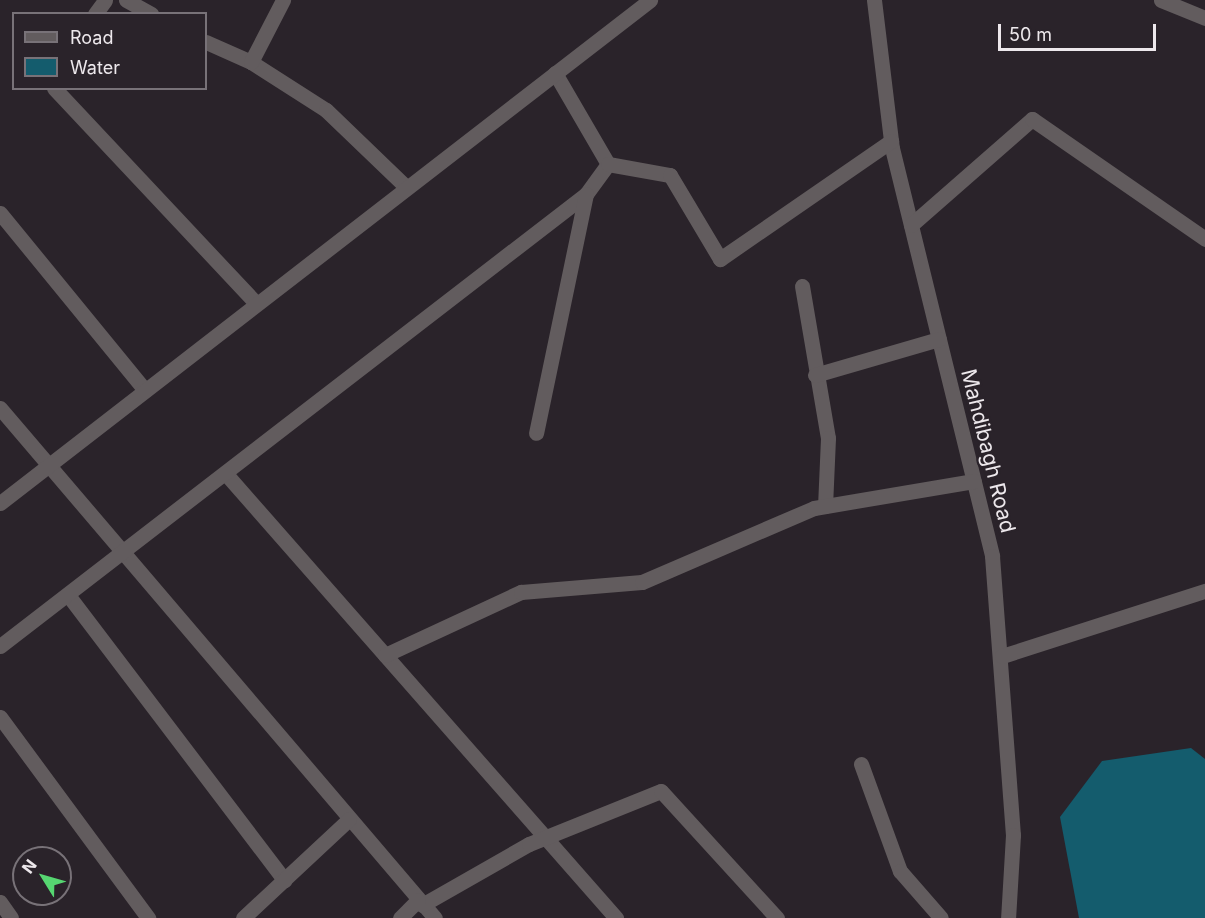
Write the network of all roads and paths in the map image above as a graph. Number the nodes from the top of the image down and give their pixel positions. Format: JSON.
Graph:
{"nodes":[{"id":1,"x":126,"y":0,"type":"edge"},
{"id":2,"x":283,"y":0,"type":"edge"},
{"id":3,"x":650,"y":0,"type":"edge"},
{"id":4,"x":874,"y":0,"type":"edge"},
{"id":5,"x":1161,"y":0,"type":"edge"},
{"id":6,"x":147,"y":12,"type":"edge"},
{"id":7,"x":1205,"y":18,"type":"edge"},
{"id":8,"x":207,"y":42,"type":"edge"},
{"id":9,"x":251,"y":62,"type":"junction"},
{"id":10,"x":555,"y":73,"type":"junction"},
{"id":11,"x":56,"y":90,"type":"edge"},
{"id":12,"x":891,"y":141,"type":"junction"},
{"id":13,"x":608,"y":164,"type":"junction"},
{"id":14,"x":406,"y":187,"type":"junction"},
{"id":15,"x":586,"y":194,"type":"junction"},
{"id":16,"x":0,"y":213,"type":"edge"},
{"id":17,"x":911,"y":225,"type":"junction"},
{"id":18,"x":1205,"y":239,"type":"edge"},
{"id":19,"x":802,"y":285,"type":"dead end"},
{"id":20,"x":256,"y":303,"type":"junction"},
{"id":21,"x":939,"y":339,"type":"junction"},
{"id":22,"x":815,"y":375,"type":"junction"},
{"id":23,"x":145,"y":390,"type":"junction"},
{"id":24,"x":0,"y":408,"type":"edge"},
{"id":25,"x":536,"y":433,"type":"dead end"},
{"id":26,"x":48,"y":466,"type":"junction"},
{"id":27,"x":226,"y":474,"type":"junction"},
{"id":28,"x":974,"y":481,"type":"junction"},
{"id":29,"x":0,"y":503,"type":"edge"},
{"id":30,"x":825,"y":506,"type":"junction"},
{"id":31,"x":123,"y":554,"type":"junction"},
{"id":32,"x":1205,"y":591,"type":"edge"},
{"id":33,"x":68,"y":595,"type":"junction"},
{"id":34,"x":0,"y":646,"type":"edge"},
{"id":35,"x":385,"y":655,"type":"junction"},
{"id":36,"x":1002,"y":656,"type":"junction"},
{"id":37,"x":0,"y":717,"type":"edge"},
{"id":38,"x":861,"y":764,"type":"dead end"},
{"id":39,"x":349,"y":819,"type":"junction"},
{"id":40,"x":545,"y":837,"type":"junction"},
{"id":41,"x":284,"y":880,"type":"junction"},
{"id":42,"x":0,"y":903,"type":"edge"},
{"id":43,"x":420,"y":903,"type":"junction"},
{"id":44,"x":11,"y":918,"type":"edge"},
{"id":45,"x":148,"y":918,"type":"edge"},
{"id":46,"x":243,"y":918,"type":"edge"},
{"id":47,"x":400,"y":918,"type":"edge"},
{"id":48,"x":435,"y":918,"type":"edge"},
{"id":49,"x":616,"y":918,"type":"edge"},
{"id":50,"x":777,"y":918,"type":"edge"},
{"id":51,"x":941,"y":918,"type":"edge"},
{"id":52,"x":1008,"y":918,"type":"edge"}],
"edges":[{"from":1,"to":6,"type":"street"},
{"from":2,"to":9,"type":"street"},
{"from":3,"to":10,"type":"street"},
{"from":4,"to":12,"type":"street","name":"Mahdibagh Road"},
{"from":5,"to":7,"type":"street"},
{"from":8,"to":9,"type":"street"},
{"from":9,"to":14,"type":"street"},
{"from":10,"to":13,"type":"street"},
{"from":10,"to":14,"type":"street"},
{"from":11,"to":20,"type":"street"},
{"from":12,"to":13,"type":"street"},
{"from":12,"to":17,"type":"street","name":"Mahdibagh Road"},
{"from":13,"to":15,"type":"street"},
{"from":14,"to":20,"type":"street"},
{"from":15,"to":25,"type":"street"},
{"from":15,"to":27,"type":"street"},
{"from":16,"to":23,"type":"street"},
{"from":17,"to":18,"type":"street"},
{"from":17,"to":21,"type":"street","name":"Mahdibagh Road"},
{"from":19,"to":22,"type":"street"},
{"from":20,"to":23,"type":"street"},
{"from":21,"to":22,"type":"street"},
{"from":21,"to":28,"type":"street","name":"Mahdibagh Road"},
{"from":22,"to":30,"type":"street"},
{"from":23,"to":26,"type":"street"},
{"from":24,"to":26,"type":"street"},
{"from":26,"to":29,"type":"street"},
{"from":26,"to":31,"type":"street"},
{"from":27,"to":31,"type":"street"},
{"from":27,"to":35,"type":"street"},
{"from":28,"to":30,"type":"street"},
{"from":28,"to":36,"type":"street","name":"Mahdibagh Road"},
{"from":30,"to":35,"type":"street"},
{"from":31,"to":33,"type":"street"},
{"from":31,"to":39,"type":"street"},
{"from":32,"to":36,"type":"street"},
{"from":33,"to":34,"type":"street"},
{"from":33,"to":41,"type":"street"},
{"from":35,"to":40,"type":"street"},
{"from":36,"to":52,"type":"street","name":"Mahdibagh Road"},
{"from":37,"to":45,"type":"street"},
{"from":38,"to":51,"type":"street"},
{"from":39,"to":41,"type":"street"},
{"from":39,"to":43,"type":"street"},
{"from":40,"to":43,"type":"street"},
{"from":40,"to":49,"type":"street"},
{"from":40,"to":50,"type":"street"},
{"from":41,"to":46,"type":"street"},
{"from":42,"to":44,"type":"street"},
{"from":43,"to":47,"type":"street"},
{"from":43,"to":48,"type":"street"}]}
